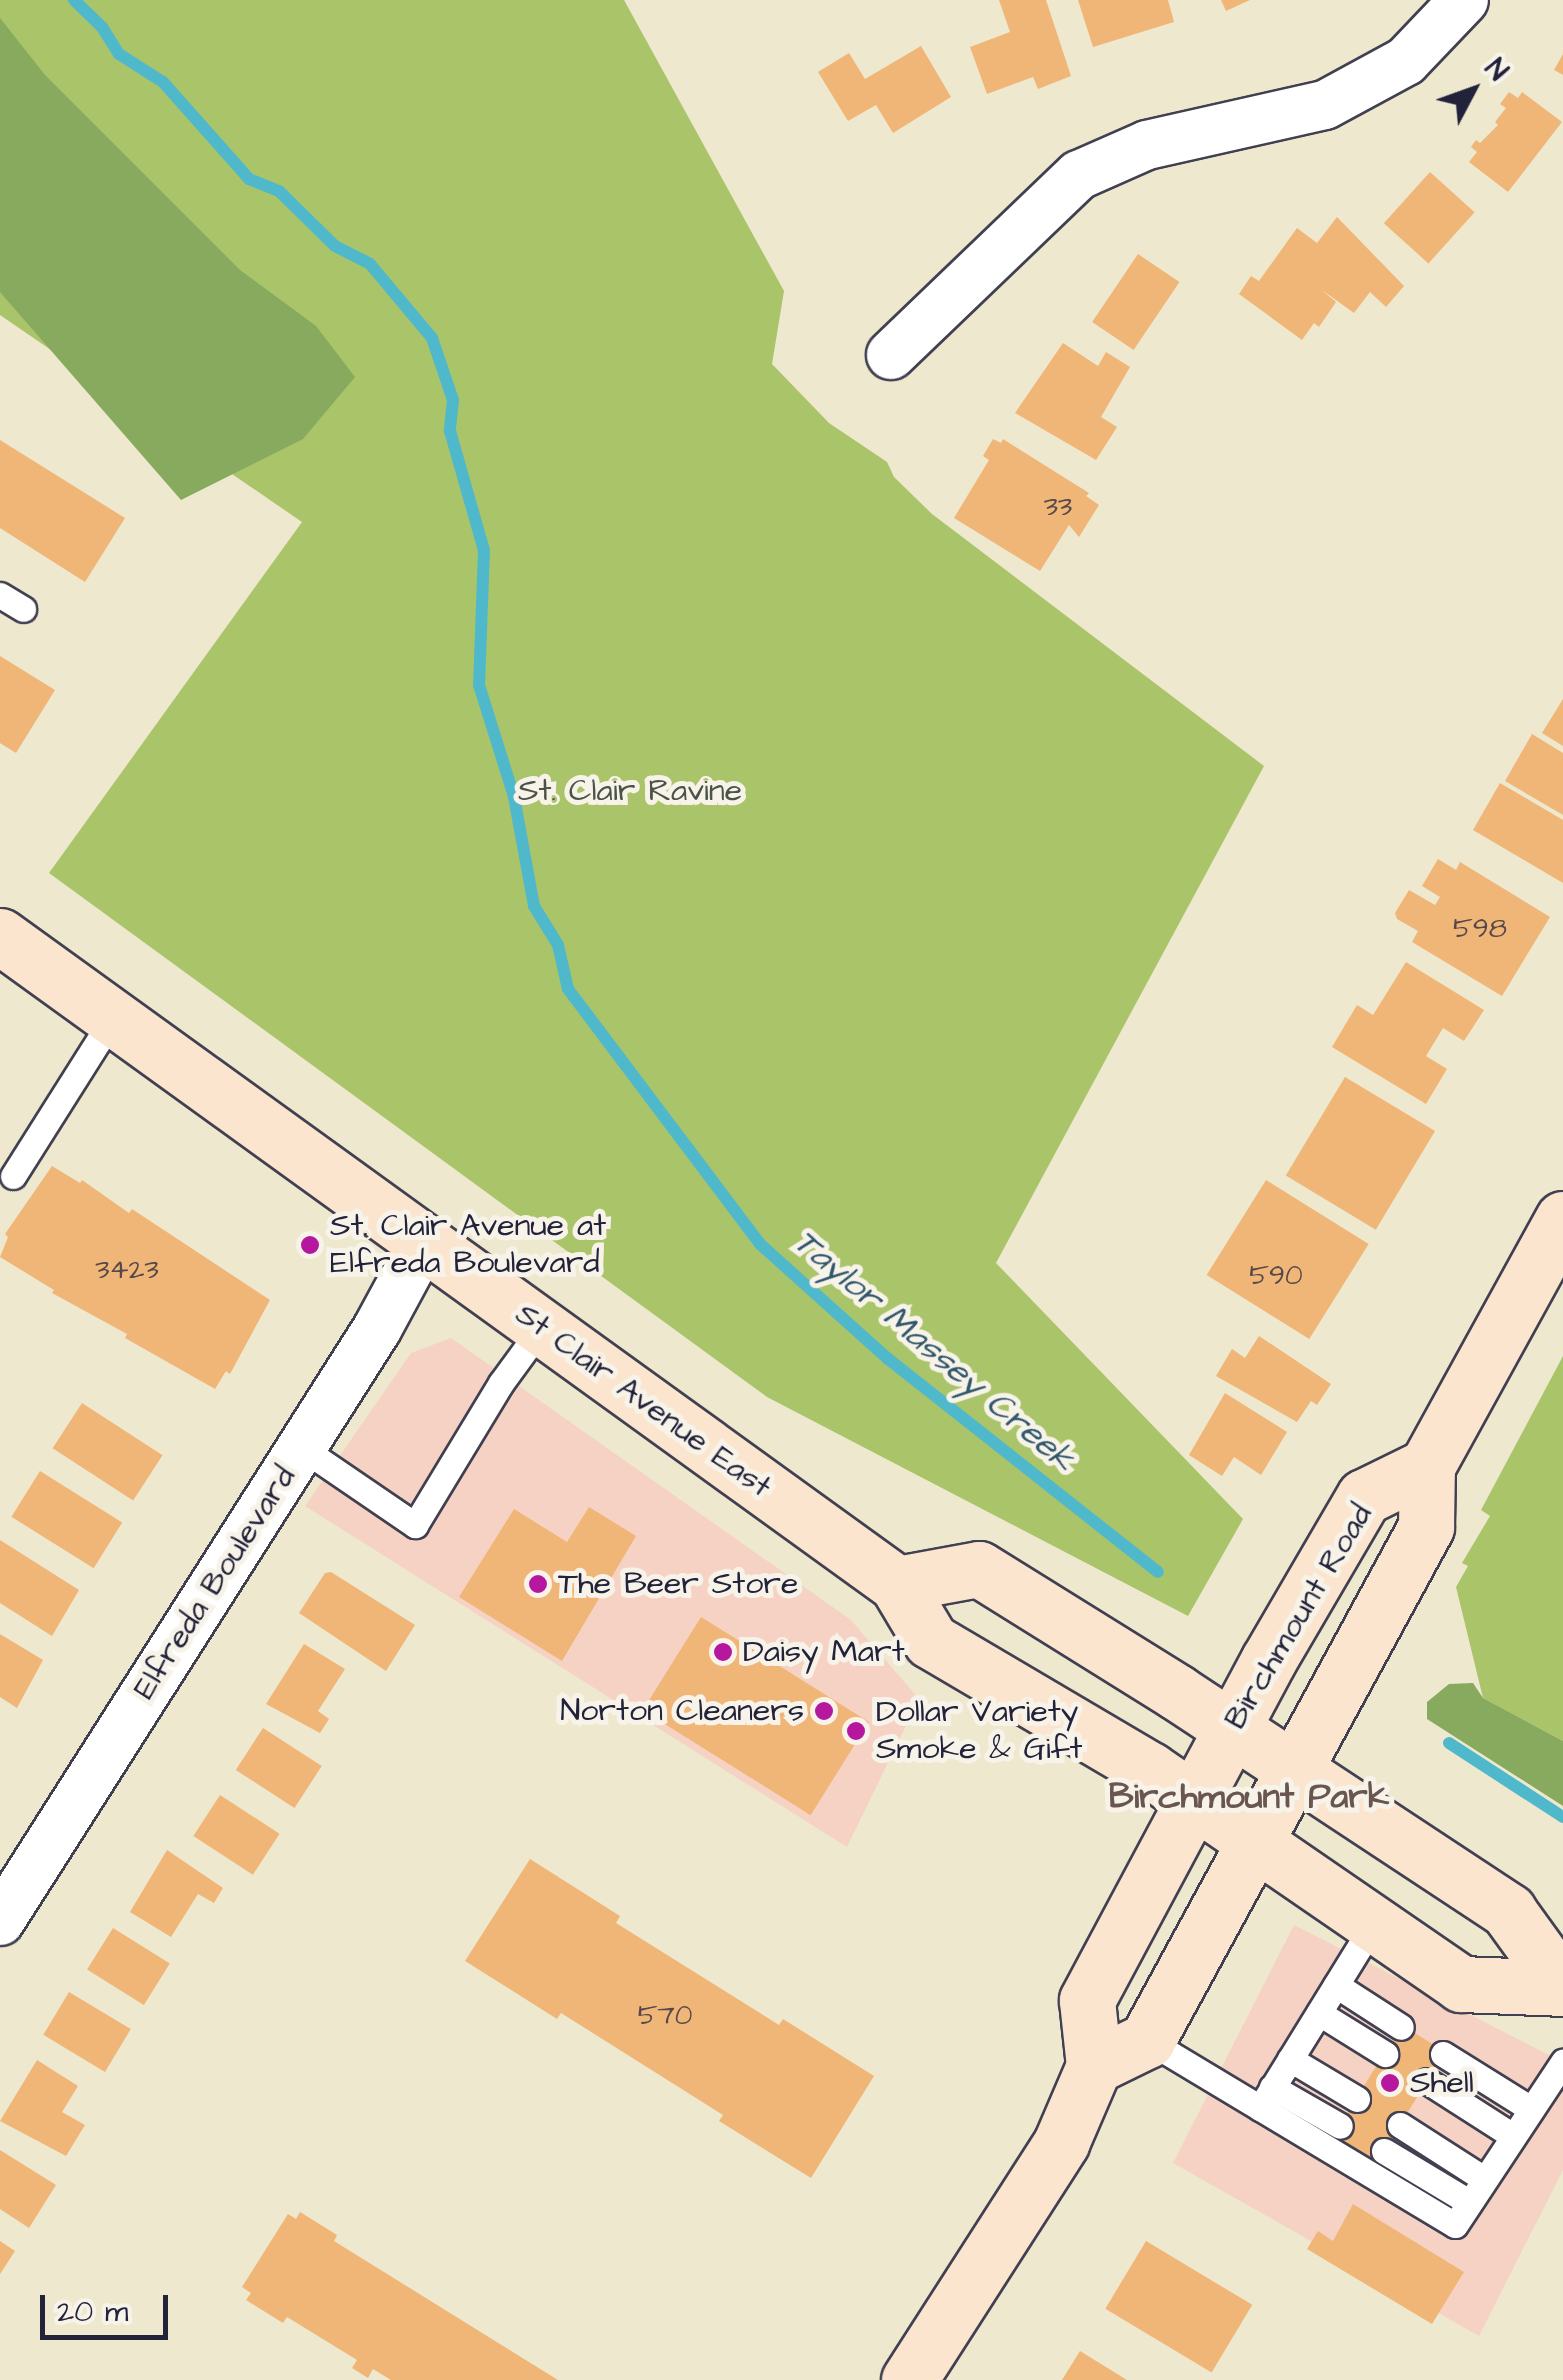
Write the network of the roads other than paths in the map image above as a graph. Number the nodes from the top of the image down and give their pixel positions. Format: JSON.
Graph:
{"nodes":[{"id":1,"x":1464,"y":0,"type":"edge"},
{"id":2,"x":891,"y":355,"type":"dead end"},
{"id":3,"x":0,"y":594,"type":"edge"},
{"id":4,"x":22,"y":609,"type":"dead end"},
{"id":5,"x":0,"y":936,"type":"edge"},
{"id":6,"x":113,"y":1018,"type":"junction"},
{"id":7,"x":13,"y":1176,"type":"dead end"},
{"id":8,"x":1563,"y":1219,"type":"edge"},
{"id":9,"x":424,"y":1242,"type":"junction"},
{"id":10,"x":542,"y":1327,"type":"junction"},
{"id":11,"x":302,"y":1448,"type":"junction"},
{"id":12,"x":1427,"y":1466,"type":"junction"},
{"id":13,"x":897,"y":1584,"type":"junction"},
{"id":14,"x":1232,"y":1729,"type":"junction"},
{"id":15,"x":1292,"y":1769,"type":"junction"},
{"id":16,"x":1194,"y":1802,"type":"junction"},
{"id":17,"x":1253,"y":1843,"type":"junction"},
{"id":18,"x":0,"y":1921,"type":"edge"},
{"id":19,"x":1373,"y":1925,"type":"junction"},
{"id":20,"x":1336,"y":1985,"type":"junction"},
{"id":21,"x":1563,"y":1988,"type":"edge"},
{"id":22,"x":1318,"y":2013,"type":"junction"},
{"id":23,"x":1401,"y":2027,"type":"dead end"},
{"id":24,"x":1147,"y":2040,"type":"junction"},
{"id":25,"x":1385,"y":2054,"type":"dead end"},
{"id":26,"x":1444,"y":2054,"type":"dead end"},
{"id":27,"x":1290,"y":2059,"type":"junction"},
{"id":28,"x":1563,"y":2062,"type":"edge"},
{"id":29,"x":1094,"y":2066,"type":"junction"},
{"id":30,"x":1426,"y":2081,"type":"dead end"},
{"id":31,"x":1266,"y":2097,"type":"junction"},
{"id":32,"x":1357,"y":2099,"type":"dead end"},
{"id":33,"x":1531,"y":2109,"type":"junction"},
{"id":34,"x":1400,"y":2124,"type":"dead end"},
{"id":35,"x":1340,"y":2126,"type":"dead end"},
{"id":36,"x":1513,"y":2136,"type":"junction"},
{"id":37,"x":1384,"y":2151,"type":"dead end"},
{"id":38,"x":1484,"y":2179,"type":"junction"},
{"id":39,"x":1469,"y":2202,"type":"junction"},
{"id":40,"x":910,"y":2380,"type":"edge"}],
"edges":[{"from":1,"to":2,"type":"street"},
{"from":3,"to":4,"type":"lane"},
{"from":5,"to":6,"type":"main road","name":"St Clair Avenue East"},
{"from":6,"to":7,"type":"lane"},
{"from":6,"to":9,"type":"main road","name":"St Clair Avenue East"},
{"from":8,"to":12,"type":"main road","name":"Birchmount Road"},
{"from":9,"to":10,"type":"main road","name":"St Clair Avenue East"},
{"from":9,"to":11,"type":"street","name":"Elfreda Boulevard"},
{"from":10,"to":11,"type":"lane"},
{"from":10,"to":13,"type":"main road","name":"St Clair Avenue East"},
{"from":11,"to":18,"type":"street","name":"Elfreda Boulevard"},
{"from":12,"to":14,"type":"main road","name":"Birchmount Road"},
{"from":12,"to":15,"type":"main road","name":"Birchmount Road"},
{"from":13,"to":14,"type":"main road","name":"St Clair Avenue East"},
{"from":13,"to":16,"type":"main road","name":"St Clair Avenue East"},
{"from":14,"to":15,"type":"main road","name":"St Clair Avenue East"},
{"from":14,"to":16,"type":"main road","name":"Birchmount Road"},
{"from":15,"to":17,"type":"main road","name":"Birchmount Road"},
{"from":15,"to":21,"type":"main road","name":"St Clair Avenue East"},
{"from":16,"to":17,"type":"main road","name":"St Clair Avenue East"},
{"from":16,"to":29,"type":"main road","name":"Birchmount Road"},
{"from":17,"to":19,"type":"main road","name":"St Clair Avenue East"},
{"from":17,"to":24,"type":"main road","name":"Birchmount Road"},
{"from":19,"to":20,"type":"lane"},
{"from":19,"to":21,"type":"main road","name":"St Clair Avenue East"},
{"from":20,"to":22,"type":"lane"},
{"from":20,"to":23,"type":"lane"},
{"from":22,"to":25,"type":"lane"},
{"from":22,"to":27,"type":"lane"},
{"from":24,"to":29,"type":"main road"},
{"from":24,"to":31,"type":"lane"},
{"from":26,"to":33,"type":"lane"},
{"from":27,"to":31,"type":"lane"},
{"from":27,"to":32,"type":"lane"},
{"from":28,"to":33,"type":"lane"},
{"from":29,"to":40,"type":"main road","name":"Birchmount Road"},
{"from":30,"to":36,"type":"lane"},
{"from":31,"to":35,"type":"lane"},
{"from":31,"to":39,"type":"lane"},
{"from":33,"to":36,"type":"lane"},
{"from":34,"to":38,"type":"lane"},
{"from":36,"to":38,"type":"lane"},
{"from":37,"to":39,"type":"lane"},
{"from":38,"to":39,"type":"lane"}]}
